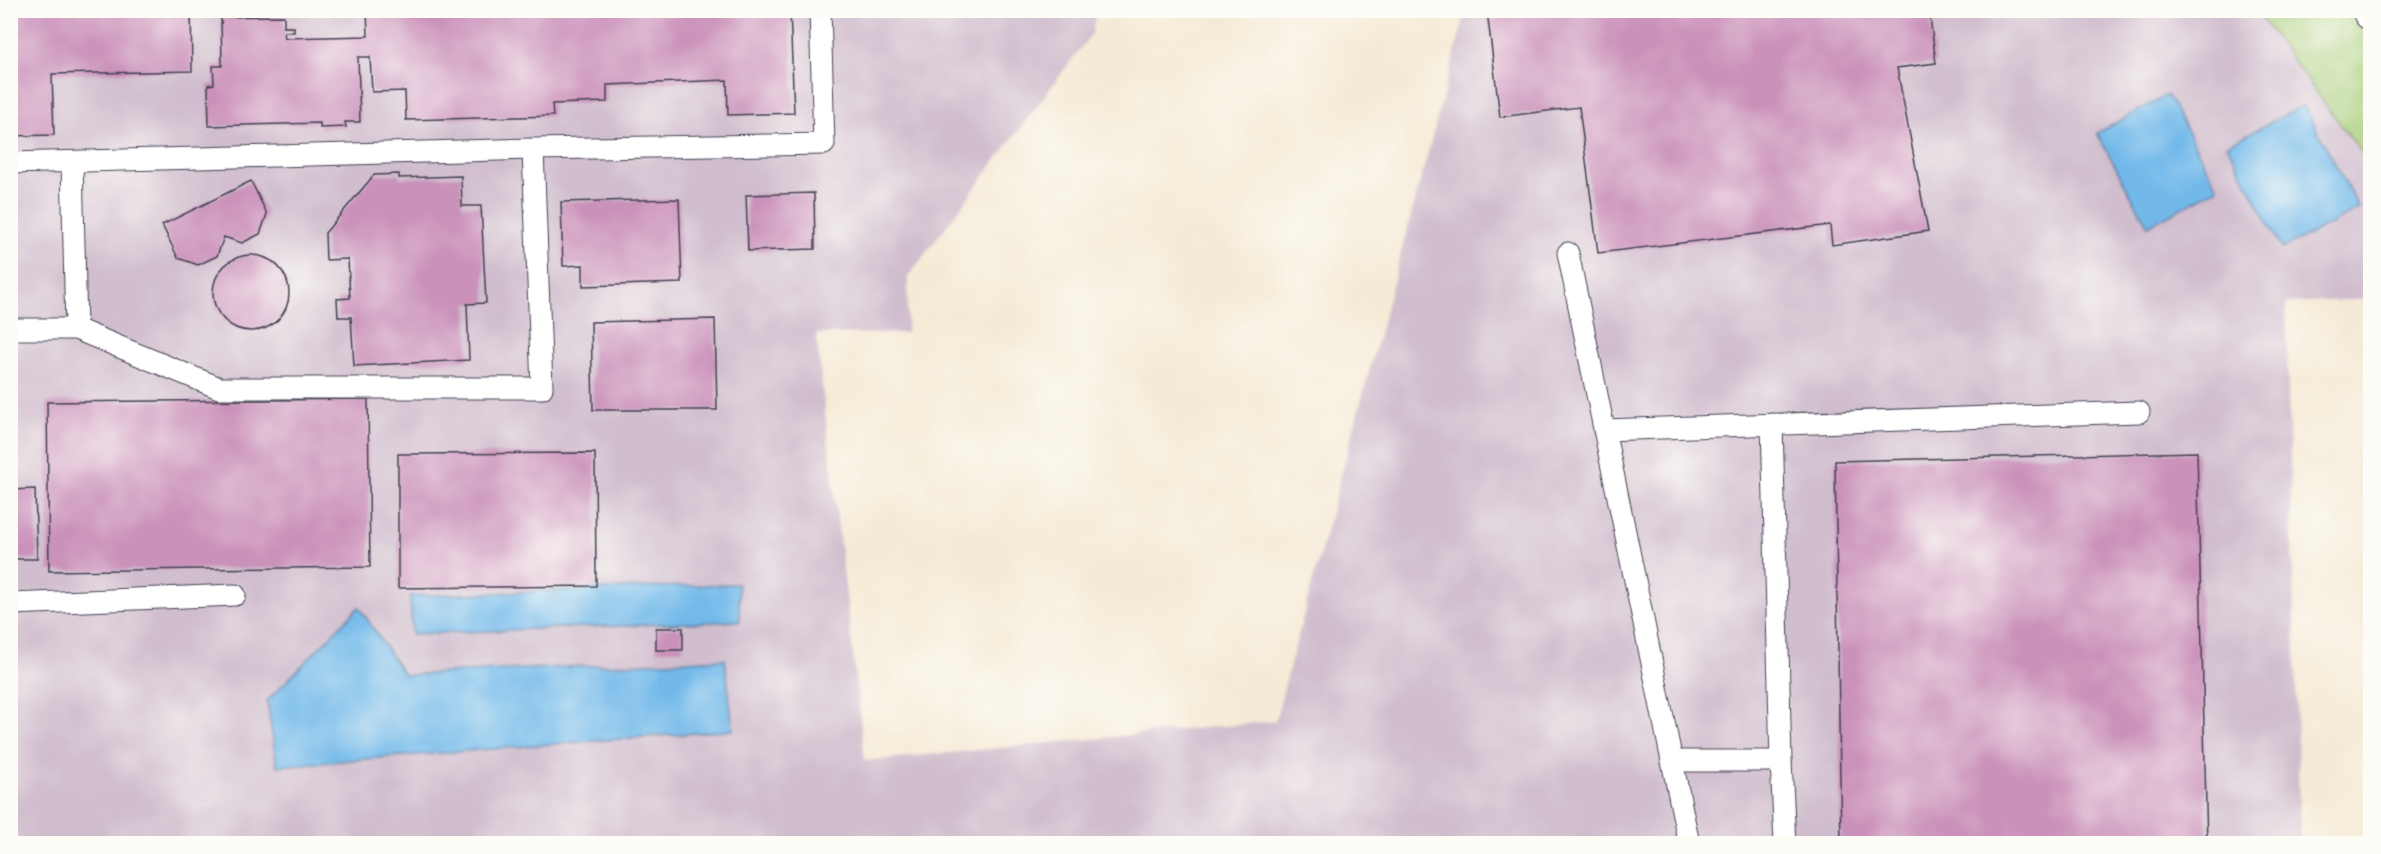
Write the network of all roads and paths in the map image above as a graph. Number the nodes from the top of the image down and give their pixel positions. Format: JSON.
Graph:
{"nodes":[{"id":1,"x":820,"y":10,"type":"edge"},
{"id":2,"x":533,"y":149,"type":"junction"},
{"id":3,"x":72,"y":162,"type":"junction"},
{"id":4,"x":10,"y":163,"type":"edge"},
{"id":5,"x":1568,"y":253,"type":"dead end"},
{"id":6,"x":10,"y":329,"type":"edge"},
{"id":7,"x":76,"y":329,"type":"junction"},
{"id":8,"x":2139,"y":412,"type":"dead end"},
{"id":9,"x":1772,"y":424,"type":"junction"},
{"id":10,"x":1604,"y":430,"type":"junction"},
{"id":11,"x":236,"y":595,"type":"dead end"},
{"id":12,"x":10,"y":604,"type":"edge"},
{"id":13,"x":1672,"y":761,"type":"junction"},
{"id":14,"x":1781,"y":761,"type":"junction"},
{"id":15,"x":1689,"y":843,"type":"edge"},
{"id":16,"x":1785,"y":843,"type":"edge"}],
"edges":[{"from":1,"to":2,"type":"lane"},
{"from":2,"to":3,"type":"lane"},
{"from":2,"to":7,"type":"lane"},
{"from":3,"to":4,"type":"lane"},
{"from":3,"to":7,"type":"lane"},
{"from":5,"to":10,"type":"lane"},
{"from":6,"to":7,"type":"lane"},
{"from":8,"to":9,"type":"lane"},
{"from":9,"to":10,"type":"lane"},
{"from":9,"to":14,"type":"lane"},
{"from":10,"to":13,"type":"lane"},
{"from":11,"to":12,"type":"lane"},
{"from":13,"to":14,"type":"lane"},
{"from":13,"to":15,"type":"lane"},
{"from":14,"to":16,"type":"lane"}]}
